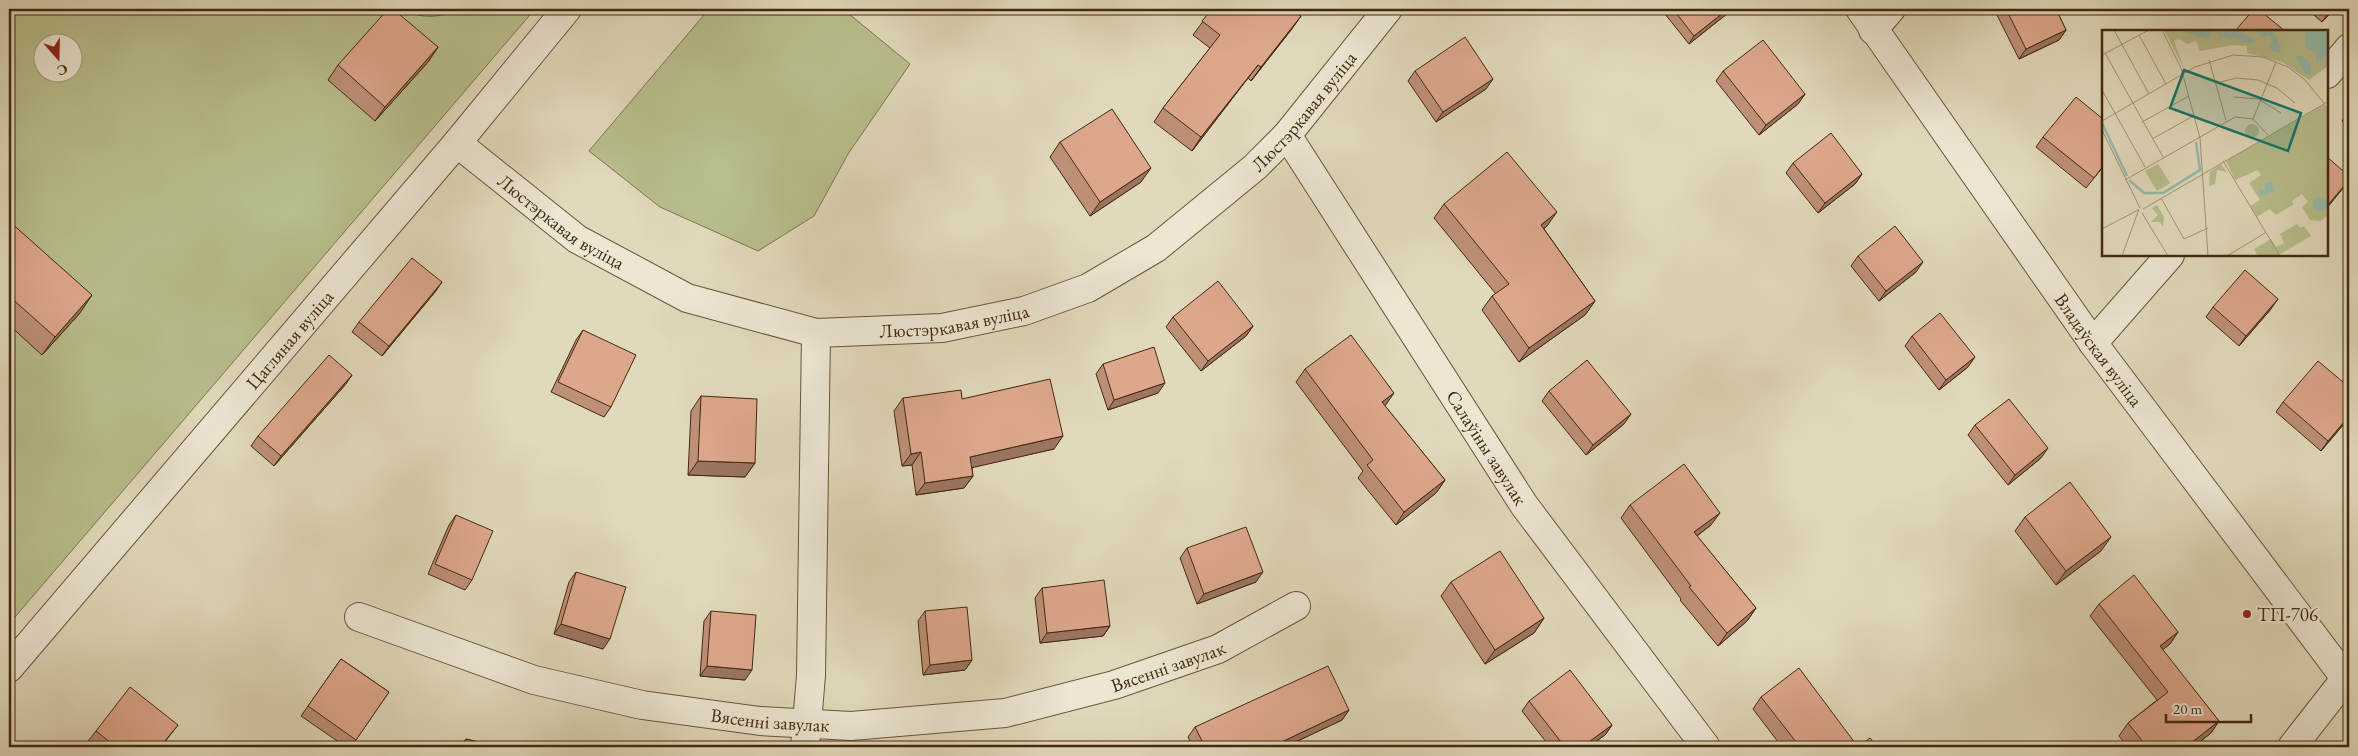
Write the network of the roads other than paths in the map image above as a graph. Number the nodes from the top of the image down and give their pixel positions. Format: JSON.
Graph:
{"nodes":[{"id":1,"x":567,"y":9,"type":"edge"},
{"id":2,"x":1388,"y":9,"type":"edge"},
{"id":3,"x":1891,"y":9,"type":"edge"},
{"id":4,"x":1867,"y":19,"type":"edge"},
{"id":5,"x":2349,"y":48,"type":"edge"},
{"id":6,"x":2328,"y":73,"type":"edge"},
{"id":7,"x":1287,"y":135,"type":"junction"},
{"id":8,"x":456,"y":143,"type":"junction"},
{"id":9,"x":2169,"y":256,"type":"edge"},
{"id":10,"x":816,"y":333,"type":"junction"},
{"id":11,"x":2093,"y":344,"type":"junction"},
{"id":12,"x":1296,"y":606,"type":"dead end"},
{"id":13,"x":359,"y":617,"type":"dead end"},
{"id":14,"x":9,"y":668,"type":"edge"},
{"id":15,"x":2348,"y":678,"type":"edge"},
{"id":16,"x":806,"y":736,"type":"edge"},
{"id":17,"x":1700,"y":745,"type":"edge"},
{"id":18,"x":2292,"y":747,"type":"edge"}],
"edges":[{"from":1,"to":8,"type":"street","name":"Цагляная вуліца"},
{"from":2,"to":7,"type":"street","name":"Люстэркавая вуліца"},
{"from":3,"to":4,"type":"street"},
{"from":4,"to":11,"type":"street","name":"Владаўская вуліца"},
{"from":5,"to":6,"type":"street"},
{"from":7,"to":10,"type":"street","name":"Люстэркавая вуліца"},
{"from":7,"to":17,"type":"street","name":"Салаўіны завулак"},
{"from":8,"to":10,"type":"street","name":"Люстэркавая вуліца"},
{"from":8,"to":14,"type":"street","name":"Цагляная вуліца"},
{"from":9,"to":11,"type":"street"},
{"from":10,"to":16,"type":"street"},
{"from":11,"to":15,"type":"street","name":"Владаўская вуліца"},
{"from":12,"to":16,"type":"street","name":"Вясенні завулак"},
{"from":13,"to":16,"type":"street","name":"Вясенні завулак"},
{"from":15,"to":18,"type":"street"}]}
